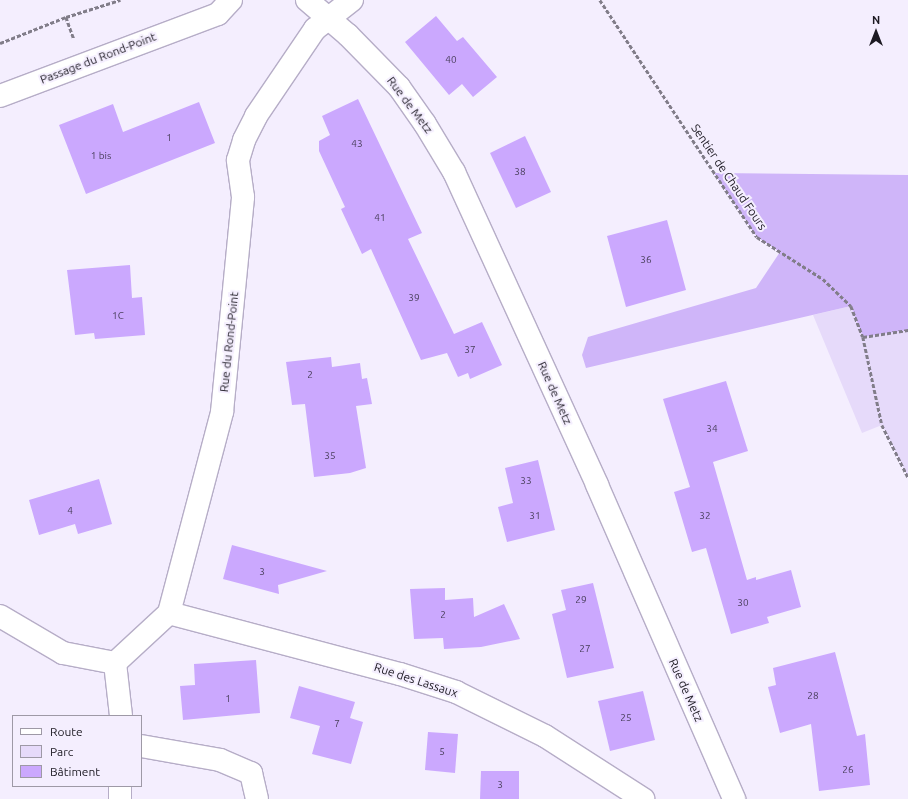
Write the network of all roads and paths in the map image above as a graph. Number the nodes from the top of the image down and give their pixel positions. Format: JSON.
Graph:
{"nodes":[{"id":1,"x":120,"y":0,"type":"edge"},
{"id":2,"x":231,"y":0,"type":"edge"},
{"id":3,"x":307,"y":0,"type":"edge"},
{"id":4,"x":352,"y":0,"type":"edge"},
{"id":5,"x":600,"y":0,"type":"edge"},
{"id":6,"x":66,"y":18,"type":"junction"},
{"id":7,"x":328,"y":18,"type":"junction"},
{"id":8,"x":0,"y":43,"type":"edge"},
{"id":9,"x":83,"y":62,"type":"junction"},
{"id":10,"x":0,"y":96,"type":"edge"},
{"id":11,"x":908,"y":330,"type":"edge"},
{"id":12,"x":863,"y":337,"type":"junction"},
{"id":13,"x":908,"y":477,"type":"edge"},
{"id":14,"x":169,"y":613,"type":"junction"},
{"id":15,"x":0,"y":616,"type":"edge"},
{"id":16,"x":115,"y":663,"type":"junction"},
{"id":17,"x":121,"y":715,"type":"edge"},
{"id":18,"x":142,"y":746,"type":"edge"},
{"id":19,"x":120,"y":787,"type":"edge"},
{"id":20,"x":120,"y":799,"type":"edge"},
{"id":21,"x":257,"y":799,"type":"edge"},
{"id":22,"x":643,"y":799,"type":"edge"},
{"id":23,"x":734,"y":799,"type":"edge"}],
"edges":[{"from":1,"to":6,"type":"path"},
{"from":2,"to":9,"type":"street","name":"Passage du Rond-Point"},
{"from":3,"to":7,"type":"street","name":"Rue de Metz"},
{"from":4,"to":7,"type":"street","name":"Rue du Rond-Point"},
{"from":5,"to":12,"type":"path","name":"Sentier de Chaud Fours"},
{"from":6,"to":8,"type":"path"},
{"from":6,"to":9,"type":"path"},
{"from":7,"to":14,"type":"street","name":"Rue du Rond-Point"},
{"from":7,"to":23,"type":"street","name":"Rue de Metz"},
{"from":9,"to":10,"type":"street","name":"Passage du Rond-Point"},
{"from":11,"to":12,"type":"path"},
{"from":12,"to":13,"type":"path","name":"Sentier de Chaud Fours"},
{"from":14,"to":16,"type":"street"},
{"from":14,"to":22,"type":"street","name":"Rue des Lassaux"},
{"from":15,"to":16,"type":"street"},
{"from":16,"to":17,"type":"street"},
{"from":18,"to":21,"type":"street"},
{"from":19,"to":20,"type":"street"}]}
